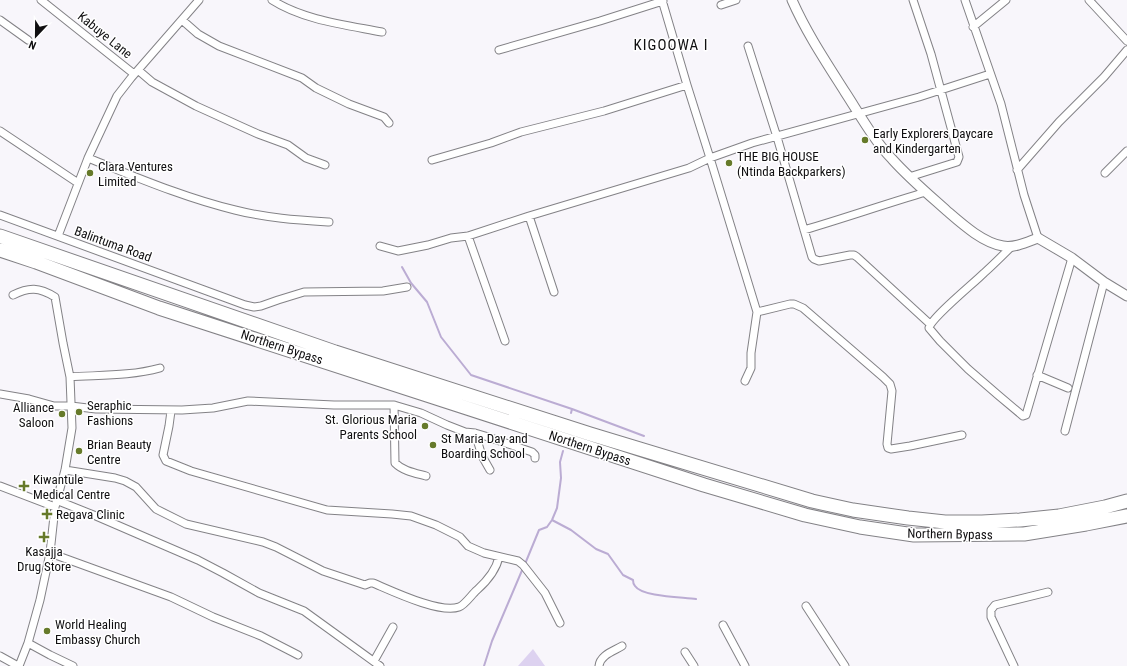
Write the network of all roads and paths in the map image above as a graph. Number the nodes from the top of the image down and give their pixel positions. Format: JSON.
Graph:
{"nodes":[{"id":1,"x":41,"y":0,"type":"edge"},
{"id":2,"x":199,"y":0,"type":"edge"},
{"id":3,"x":272,"y":0,"type":"edge"},
{"id":4,"x":736,"y":0,"type":"edge"},
{"id":5,"x":792,"y":0,"type":"edge"},
{"id":6,"x":913,"y":0,"type":"edge"},
{"id":7,"x":964,"y":0,"type":"edge"},
{"id":8,"x":1006,"y":0,"type":"edge"},
{"id":9,"x":1090,"y":0,"type":"edge"},
{"id":10,"x":662,"y":1,"type":"edge"},
{"id":11,"x":721,"y":5,"type":"dead end"},
{"id":12,"x":0,"y":20,"type":"edge"},
{"id":13,"x":182,"y":20,"type":"junction"},
{"id":14,"x":973,"y":27,"type":"junction"},
{"id":15,"x":382,"y":32,"type":"dead end"},
{"id":16,"x":28,"y":40,"type":"dead end"},
{"id":17,"x":1127,"y":42,"type":"edge"},
{"id":18,"x":748,"y":46,"type":"dead end"},
{"id":19,"x":499,"y":50,"type":"dead end"},
{"id":20,"x":1127,"y":50,"type":"edge"},
{"id":21,"x":136,"y":72,"type":"junction"},
{"id":22,"x":990,"y":74,"type":"junction"},
{"id":23,"x":687,"y":85,"type":"junction"},
{"id":24,"x":940,"y":90,"type":"junction"},
{"id":25,"x":859,"y":113,"type":"junction"},
{"id":26,"x":389,"y":123,"type":"dead end"},
{"id":27,"x":0,"y":131,"type":"edge"},
{"id":28,"x":777,"y":136,"type":"junction"},
{"id":29,"x":1127,"y":151,"type":"edge"},
{"id":30,"x":88,"y":158,"type":"junction"},
{"id":31,"x":710,"y":158,"type":"junction"},
{"id":32,"x":432,"y":160,"type":"dead end"},
{"id":33,"x":325,"y":165,"type":"dead end"},
{"id":34,"x":1018,"y":170,"type":"junction"},
{"id":35,"x":1105,"y":173,"type":"dead end"},
{"id":36,"x":909,"y":177,"type":"junction"},
{"id":37,"x":78,"y":183,"type":"junction"},
{"id":38,"x":926,"y":192,"type":"junction"},
{"id":39,"x":0,"y":215,"type":"edge"},
{"id":40,"x":529,"y":216,"type":"junction"},
{"id":41,"x":329,"y":222,"type":"dead end"},
{"id":42,"x":804,"y":230,"type":"junction"},
{"id":43,"x":0,"y":236,"type":"edge"},
{"id":44,"x":58,"y":236,"type":"junction"},
{"id":45,"x":468,"y":236,"type":"junction"},
{"id":46,"x":1038,"y":238,"type":"junction"},
{"id":47,"x":380,"y":246,"type":"dead end"},
{"id":48,"x":1011,"y":247,"type":"junction"},
{"id":49,"x":0,"y":250,"type":"edge"},
{"id":50,"x":1072,"y":258,"type":"junction"},
{"id":51,"x":1104,"y":282,"type":"junction"},
{"id":52,"x":407,"y":287,"type":"dead end"},
{"id":53,"x":554,"y":292,"type":"dead end"},
{"id":54,"x":13,"y":295,"type":"dead end"},
{"id":55,"x":1127,"y":296,"type":"edge"},
{"id":56,"x":757,"y":312,"type":"junction"},
{"id":57,"x":930,"y":324,"type":"junction"},
{"id":58,"x":505,"y":341,"type":"dead end"},
{"id":59,"x":160,"y":368,"type":"dead end"},
{"id":60,"x":1037,"y":375,"type":"junction"},
{"id":61,"x":70,"y":377,"type":"junction"},
{"id":62,"x":745,"y":381,"type":"dead end"},
{"id":63,"x":1068,"y":388,"type":"dead end"},
{"id":64,"x":0,"y":394,"type":"edge"},
{"id":65,"x":394,"y":405,"type":"junction"},
{"id":66,"x":71,"y":406,"type":"junction"},
{"id":67,"x":171,"y":411,"type":"junction"},
{"id":68,"x":1065,"y":431,"type":"dead end"},
{"id":69,"x":475,"y":433,"type":"junction"},
{"id":70,"x":962,"y":435,"type":"dead end"},
{"id":71,"x":535,"y":458,"type":"dead end"},
{"id":72,"x":65,"y":470,"type":"junction"},
{"id":73,"x":490,"y":470,"type":"dead end"},
{"id":74,"x":426,"y":476,"type":"dead end"},
{"id":75,"x":0,"y":486,"type":"edge"},
{"id":76,"x":1127,"y":501,"type":"edge"},
{"id":77,"x":55,"y":504,"type":"junction"},
{"id":78,"x":1127,"y":516,"type":"edge"},
{"id":79,"x":50,"y":553,"type":"junction"},
{"id":80,"x":499,"y":557,"type":"junction"},
{"id":81,"x":1048,"y":592,"type":"dead end"},
{"id":82,"x":806,"y":606,"type":"dead end"},
{"id":83,"x":560,"y":623,"type":"dead end"},
{"id":84,"x":723,"y":624,"type":"dead end"},
{"id":85,"x":393,"y":627,"type":"dead end"},
{"id":86,"x":28,"y":643,"type":"junction"},
{"id":87,"x":622,"y":646,"type":"dead end"},
{"id":88,"x":685,"y":652,"type":"dead end"},
{"id":89,"x":298,"y":655,"type":"dead end"},
{"id":90,"x":0,"y":656,"type":"edge"},
{"id":91,"x":377,"y":664,"type":"edge"},
{"id":92,"x":18,"y":666,"type":"edge"},
{"id":93,"x":73,"y":666,"type":"edge"},
{"id":94,"x":599,"y":666,"type":"edge"},
{"id":95,"x":694,"y":666,"type":"edge"},
{"id":96,"x":745,"y":666,"type":"edge"},
{"id":97,"x":845,"y":666,"type":"edge"},
{"id":98,"x":1014,"y":666,"type":"edge"}],
"edges":[{"from":1,"to":21,"type":"street","name":"Kabuye Lane"},
{"from":2,"to":13,"type":"street","name":"Balintuma Road"},
{"from":3,"to":15,"type":"street"},
{"from":4,"to":11,"type":"street"},
{"from":5,"to":25,"type":"street"},
{"from":6,"to":24,"type":"street"},
{"from":7,"to":14,"type":"street"},
{"from":8,"to":14,"type":"street"},
{"from":9,"to":17,"type":"street"},
{"from":10,"to":19,"type":"street"},
{"from":10,"to":23,"type":"street"},
{"from":12,"to":16,"type":"street"},
{"from":13,"to":21,"type":"street","name":"Balintuma Road"},
{"from":13,"to":26,"type":"street"},
{"from":14,"to":22,"type":"street"},
{"from":18,"to":28,"type":"street"},
{"from":20,"to":34,"type":"street"},
{"from":21,"to":30,"type":"street","name":"Balintuma Road"},
{"from":21,"to":33,"type":"street","name":"Kabuye Lane"},
{"from":22,"to":24,"type":"street"},
{"from":22,"to":34,"type":"street"},
{"from":23,"to":31,"type":"street"},
{"from":23,"to":32,"type":"street"},
{"from":24,"to":25,"type":"street"},
{"from":24,"to":36,"type":"street"},
{"from":25,"to":28,"type":"street"},
{"from":25,"to":36,"type":"street"},
{"from":27,"to":37,"type":"street"},
{"from":28,"to":31,"type":"street"},
{"from":28,"to":42,"type":"street"},
{"from":29,"to":35,"type":"street"},
{"from":30,"to":37,"type":"street","name":"Balintuma Road"},
{"from":30,"to":41,"type":"street"},
{"from":31,"to":40,"type":"street"},
{"from":31,"to":56,"type":"street"},
{"from":34,"to":46,"type":"street"},
{"from":36,"to":38,"type":"street"},
{"from":37,"to":44,"type":"street","name":"Balintuma Road"},
{"from":38,"to":42,"type":"street"},
{"from":38,"to":48,"type":"street"},
{"from":39,"to":44,"type":"street"},
{"from":40,"to":45,"type":"street"},
{"from":40,"to":53,"type":"street"},
{"from":42,"to":57,"type":"street"},
{"from":43,"to":76,"type":"highway","name":"Northern Bypass"},
{"from":44,"to":52,"type":"street","name":"Balintuma Road"},
{"from":45,"to":47,"type":"street"},
{"from":45,"to":58,"type":"street"},
{"from":46,"to":48,"type":"street"},
{"from":46,"to":50,"type":"street"},
{"from":48,"to":57,"type":"street"},
{"from":49,"to":78,"type":"highway","name":"Northern Bypass"},
{"from":50,"to":51,"type":"street"},
{"from":50,"to":60,"type":"street"},
{"from":51,"to":55,"type":"street"},
{"from":51,"to":68,"type":"street"},
{"from":54,"to":61,"type":"street"},
{"from":56,"to":62,"type":"street"},
{"from":56,"to":70,"type":"street"},
{"from":57,"to":60,"type":"street"},
{"from":59,"to":61,"type":"street"},
{"from":60,"to":63,"type":"street"},
{"from":61,"to":66,"type":"street"},
{"from":64,"to":66,"type":"street"},
{"from":65,"to":67,"type":"street"},
{"from":65,"to":69,"type":"street"},
{"from":65,"to":74,"type":"street"},
{"from":66,"to":67,"type":"street"},
{"from":66,"to":72,"type":"street"},
{"from":67,"to":80,"type":"street"},
{"from":69,"to":71,"type":"street"},
{"from":69,"to":73,"type":"street"},
{"from":72,"to":77,"type":"street"},
{"from":72,"to":80,"type":"street"},
{"from":75,"to":77,"type":"street"},
{"from":77,"to":79,"type":"street"},
{"from":77,"to":91,"type":"street"},
{"from":79,"to":86,"type":"street"},
{"from":79,"to":89,"type":"street"},
{"from":80,"to":83,"type":"street"},
{"from":81,"to":98,"type":"street"},
{"from":82,"to":97,"type":"street"},
{"from":84,"to":96,"type":"street"},
{"from":85,"to":91,"type":"street"},
{"from":86,"to":92,"type":"street"},
{"from":86,"to":93,"type":"street"},
{"from":87,"to":94,"type":"street"},
{"from":88,"to":95,"type":"street"},
{"from":90,"to":92,"type":"street"}]}
